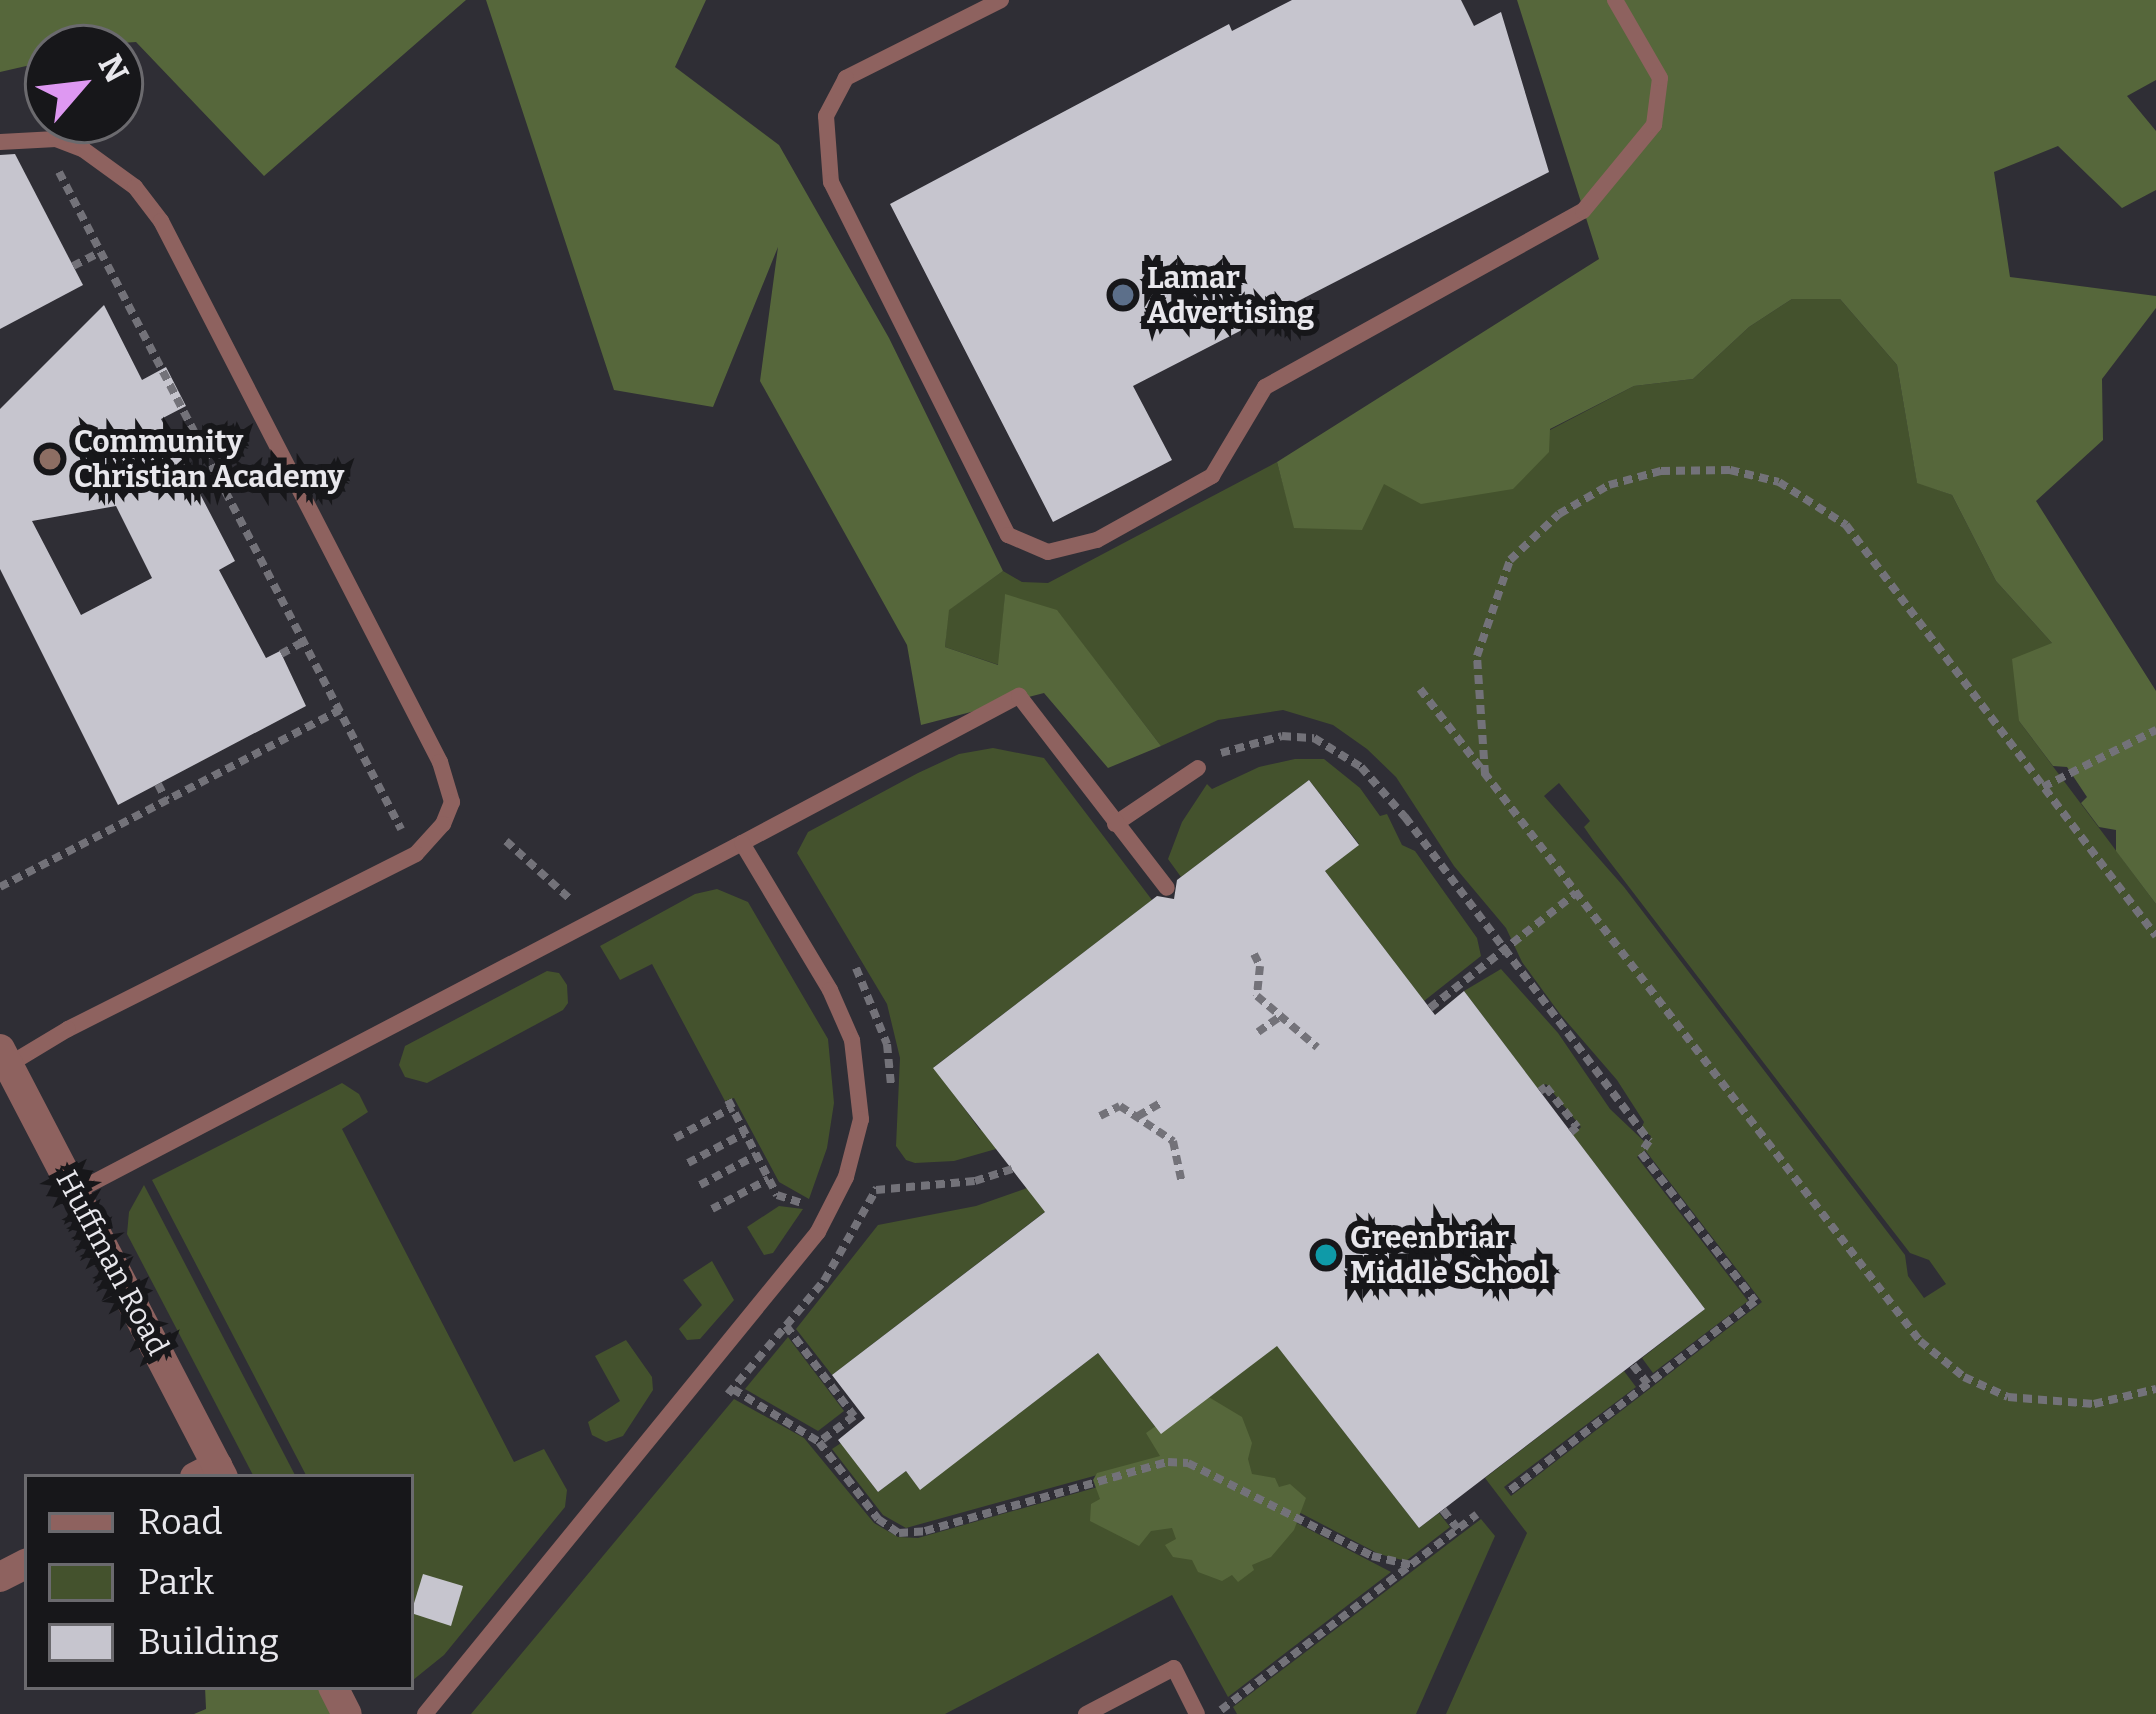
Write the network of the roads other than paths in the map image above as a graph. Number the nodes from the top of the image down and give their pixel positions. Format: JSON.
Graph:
{"nodes":[{"id":1,"x":1001,"y":0,"type":"edge"},
{"id":2,"x":1615,"y":0,"type":"edge"},
{"id":3,"x":0,"y":142,"type":"edge"},
{"id":4,"x":1198,"y":768,"type":"road end"},
{"id":5,"x":1115,"y":824,"type":"junction"},
{"id":6,"x":742,"y":843,"type":"junction"},
{"id":7,"x":1167,"y":889,"type":"dead end"},
{"id":8,"x":4,"y":1057,"type":"edge"},
{"id":9,"x":75,"y":1192,"type":"junction"},
{"id":10,"x":212,"y":1473,"type":"edge"},
{"id":11,"x":425,"y":1714,"type":"edge"},
{"id":12,"x":1086,"y":1714,"type":"edge"},
{"id":13,"x":1197,"y":1714,"type":"edge"}],
"edges":[{"from":1,"to":2,"type":"lane"},
{"from":3,"to":8,"type":"lane"},
{"from":4,"to":5,"type":"lane"},
{"from":5,"to":6,"type":"lane"},
{"from":5,"to":7,"type":"lane"},
{"from":6,"to":9,"type":"lane"},
{"from":6,"to":11,"type":"lane"},
{"from":8,"to":9,"type":"street","name":"Huffman Road"},
{"from":9,"to":10,"type":"street","name":"Huffman Road"},
{"from":12,"to":13,"type":"lane"}]}
